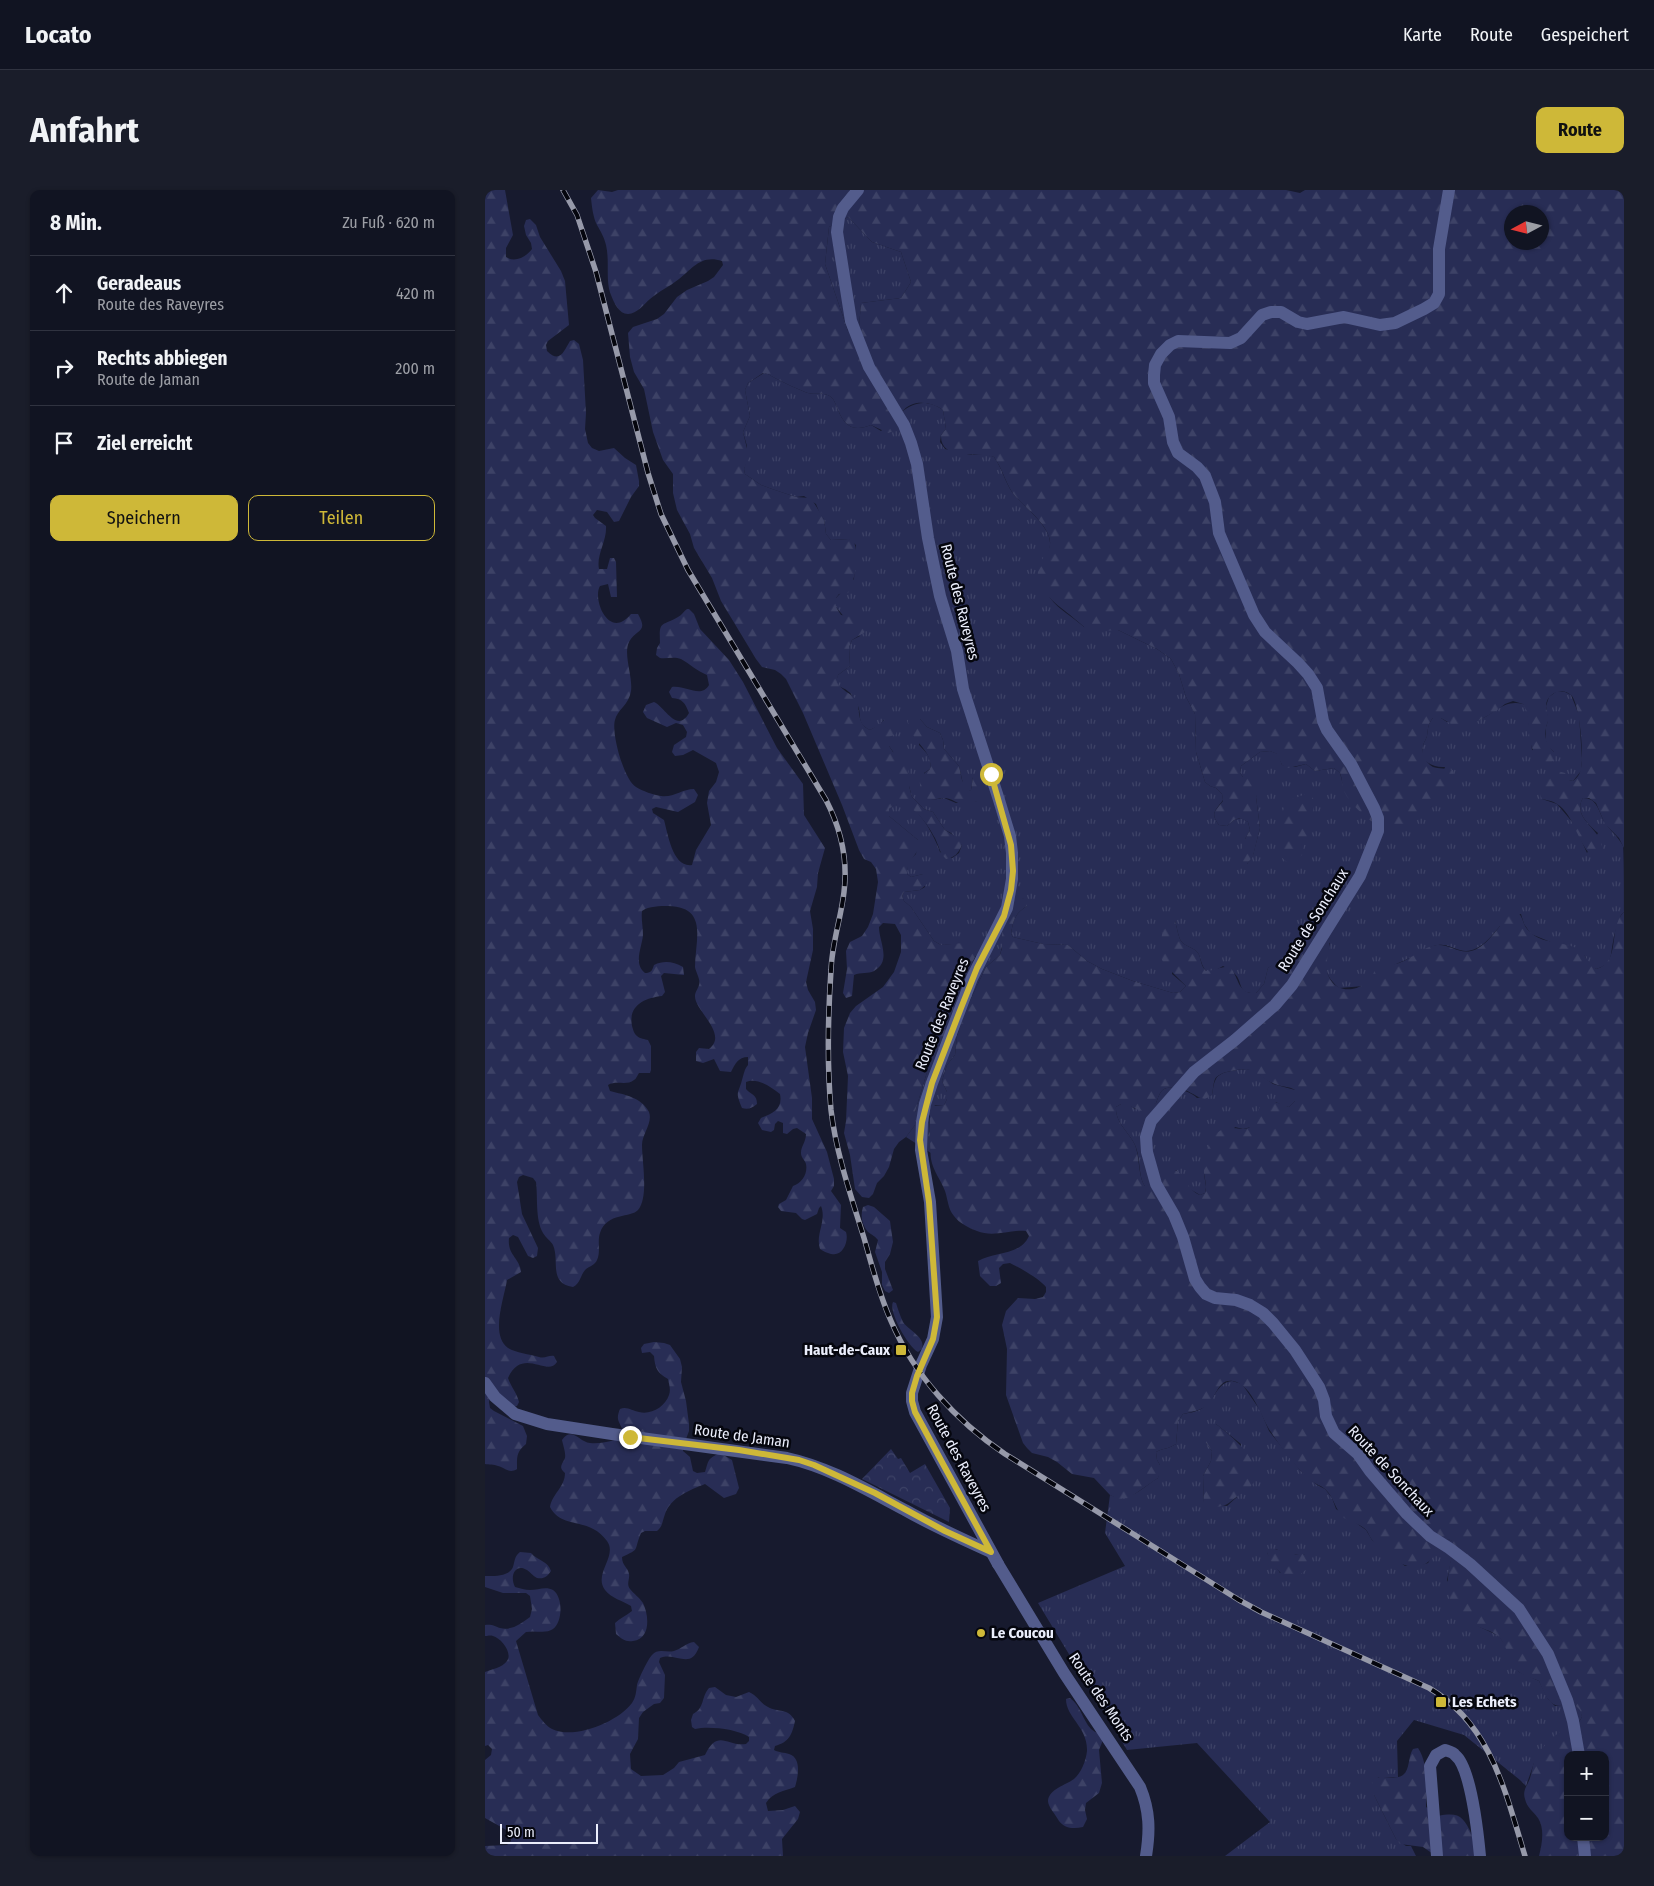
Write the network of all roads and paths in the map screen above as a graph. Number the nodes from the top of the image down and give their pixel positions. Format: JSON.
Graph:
{"nodes":[{"id":1,"x":858,"y":190,"type":"edge"},
{"id":2,"x":1449,"y":190,"type":"edge"},
{"id":3,"x":485,"y":1383,"type":"edge"},
{"id":4,"x":991,"y":1552,"type":"junction"},
{"id":5,"x":998,"y":1564,"type":"joint"},
{"id":6,"x":1578,"y":1751,"type":"edge"},
{"id":7,"x":1583,"y":1841,"type":"edge"},
{"id":8,"x":1146,"y":1856,"type":"edge"},
{"id":9,"x":1437,"y":1856,"type":"edge"},
{"id":10,"x":1480,"y":1856,"type":"edge"},
{"id":11,"x":1585,"y":1856,"type":"edge"}],
"edges":[{"from":1,"to":4,"type":"street","name":"Route des Raveyres"},
{"from":2,"to":6,"type":"street","name":"Route de Sonchaux"},
{"from":3,"to":4,"type":"street","name":"Route de Jaman"},
{"from":4,"to":5,"type":"street","name":"Route des Raveyres"},
{"from":5,"to":8,"type":"street","name":"Route des Monts"},
{"from":7,"to":11,"type":"street"},
{"from":9,"to":10,"type":"street"}]}
